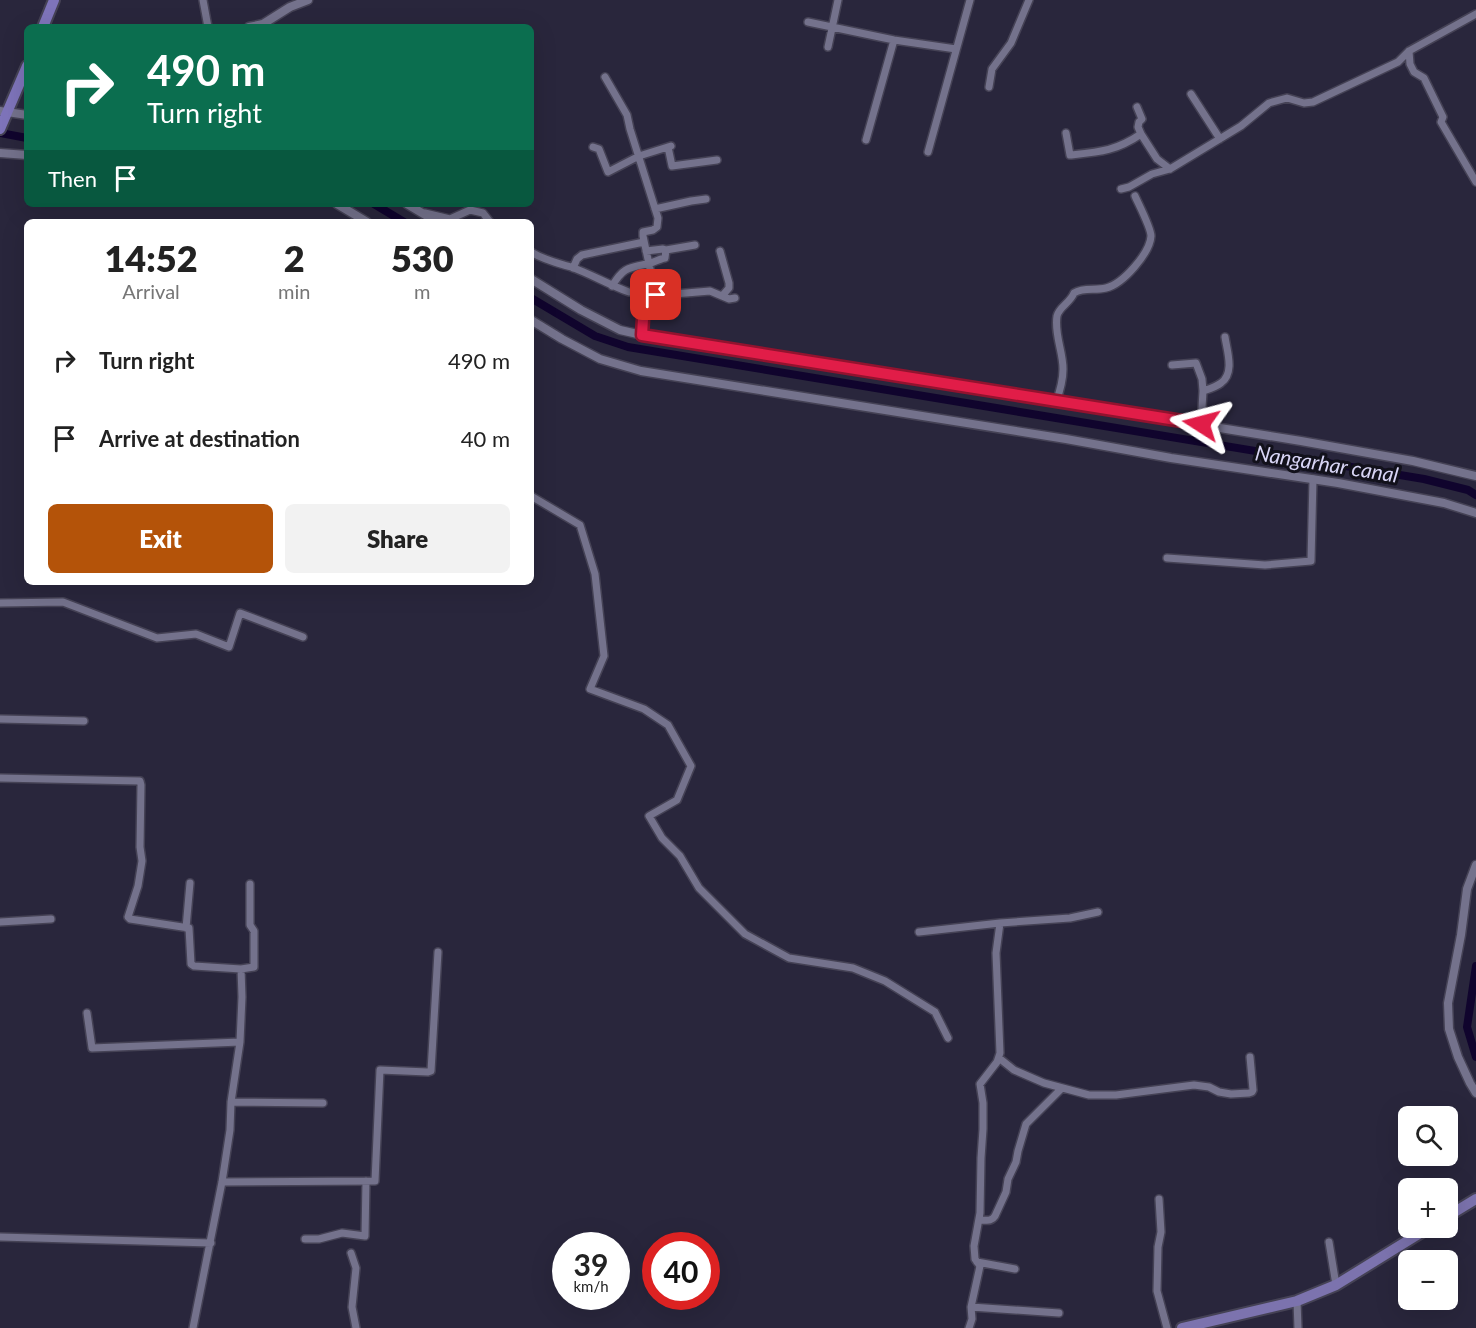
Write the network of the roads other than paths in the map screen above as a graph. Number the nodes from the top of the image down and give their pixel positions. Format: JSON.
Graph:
{"nodes":[{"id":1,"x":54,"y":0,"type":"edge"},
{"id":2,"x":203,"y":0,"type":"edge"},
{"id":3,"x":308,"y":0,"type":"edge"},
{"id":4,"x":838,"y":0,"type":"edge"},
{"id":5,"x":970,"y":0,"type":"edge"},
{"id":6,"x":1029,"y":0,"type":"edge"},
{"id":7,"x":1476,"y":14,"type":"edge"},
{"id":8,"x":808,"y":22,"type":"dead end"},
{"id":9,"x":44,"y":24,"type":"edge"},
{"id":10,"x":207,"y":24,"type":"edge"},
{"id":11,"x":263,"y":24,"type":"edge"},
{"id":12,"x":832,"y":26,"type":"junction"},
{"id":13,"x":894,"y":40,"type":"junction"},
{"id":14,"x":828,"y":47,"type":"dead end"},
{"id":15,"x":956,"y":50,"type":"junction"},
{"id":16,"x":1409,"y":51,"type":"junction"},
{"id":17,"x":24,"y":72,"type":"edge"},
{"id":18,"x":605,"y":77,"type":"dead end"},
{"id":19,"x":989,"y":87,"type":"dead end"},
{"id":20,"x":1191,"y":94,"type":"dead end"},
{"id":21,"x":1137,"y":107,"type":"dead end"},
{"id":22,"x":24,"y":116,"type":"edge"},
{"id":23,"x":3,"y":118,"type":"edge"},
{"id":24,"x":1066,"y":133,"type":"dead end"},
{"id":25,"x":1141,"y":134,"type":"junction"},
{"id":26,"x":1220,"y":139,"type":"junction"},
{"id":27,"x":866,"y":140,"type":"dead end"},
{"id":28,"x":593,"y":147,"type":"dead end"},
{"id":29,"x":928,"y":152,"type":"dead end"},
{"id":30,"x":0,"y":153,"type":"edge"},
{"id":31,"x":24,"y":155,"type":"edge"},
{"id":32,"x":639,"y":156,"type":"junction"},
{"id":33,"x":717,"y":160,"type":"dead end"},
{"id":34,"x":1170,"y":169,"type":"junction"},
{"id":35,"x":1476,"y":182,"type":"edge"},
{"id":36,"x":1121,"y":189,"type":"dead end"},
{"id":37,"x":1135,"y":196,"type":"dead end"},
{"id":38,"x":706,"y":200,"type":"dead end"},
{"id":39,"x":342,"y":207,"type":"edge"},
{"id":40,"x":412,"y":207,"type":"edge"},
{"id":41,"x":655,"y":209,"type":"junction"},
{"id":42,"x":419,"y":211,"type":"junction"},
{"id":43,"x":362,"y":219,"type":"edge"},
{"id":44,"x":432,"y":219,"type":"edge"},
{"id":45,"x":450,"y":219,"type":"edge"},
{"id":46,"x":450,"y":219,"type":"edge"},
{"id":47,"x":488,"y":219,"type":"edge"},
{"id":48,"x":644,"y":242,"type":"junction"},
{"id":49,"x":695,"y":245,"type":"dead end"},
{"id":50,"x":666,"y":250,"type":"junction"},
{"id":51,"x":646,"y":251,"type":"junction"},
{"id":52,"x":720,"y":251,"type":"dead end"},
{"id":53,"x":534,"y":254,"type":"edge"},
{"id":54,"x":650,"y":264,"type":"junction"},
{"id":55,"x":573,"y":268,"type":"junction"},
{"id":56,"x":534,"y":281,"type":"edge"},
{"id":57,"x":612,"y":286,"type":"junction"},
{"id":58,"x":629,"y":292,"type":"dead end"},
{"id":59,"x":655,"y":292,"type":"junction"},
{"id":60,"x":722,"y":296,"type":"junction"},
{"id":61,"x":735,"y":298,"type":"dead end"},
{"id":62,"x":534,"y":322,"type":"edge"},
{"id":63,"x":642,"y":335,"type":"junction"},
{"id":64,"x":1225,"y":337,"type":"dead end"},
{"id":65,"x":1172,"y":366,"type":"dead end"},
{"id":66,"x":1203,"y":391,"type":"junction"},
{"id":67,"x":1056,"y":402,"type":"junction"},
{"id":68,"x":1201,"y":424,"type":"junction"},
{"id":69,"x":1476,"y":476,"type":"edge"},
{"id":70,"x":1313,"y":479,"type":"junction"},
{"id":71,"x":534,"y":498,"type":"edge"},
{"id":72,"x":1476,"y":513,"type":"edge"},
{"id":73,"x":1167,"y":558,"type":"dead end"},
{"id":74,"x":0,"y":603,"type":"edge"},
{"id":75,"x":303,"y":637,"type":"dead end"},
{"id":76,"x":0,"y":719,"type":"edge"},
{"id":77,"x":84,"y":721,"type":"dead end"},
{"id":78,"x":0,"y":777,"type":"edge"},
{"id":79,"x":1476,"y":865,"type":"edge"},
{"id":80,"x":190,"y":883,"type":"dead end"},
{"id":81,"x":250,"y":884,"type":"dead end"},
{"id":82,"x":1098,"y":912,"type":"dead end"},
{"id":83,"x":51,"y":919,"type":"dead end"},
{"id":84,"x":0,"y":922,"type":"edge"},
{"id":85,"x":1000,"y":923,"type":"junction"},
{"id":86,"x":186,"y":928,"type":"junction"},
{"id":87,"x":919,"y":932,"type":"dead end"},
{"id":88,"x":438,"y":952,"type":"dead end"},
{"id":89,"x":241,"y":969,"type":"junction"},
{"id":90,"x":87,"y":1013,"type":"dead end"},
{"id":91,"x":948,"y":1038,"type":"dead end"},
{"id":92,"x":240,"y":1042,"type":"junction"},
{"id":93,"x":1250,"y":1057,"type":"dead end"},
{"id":94,"x":999,"y":1058,"type":"junction"},
{"id":95,"x":1061,"y":1089,"type":"junction"},
{"id":96,"x":1476,"y":1093,"type":"edge"},
{"id":97,"x":231,"y":1102,"type":"junction"},
{"id":98,"x":323,"y":1103,"type":"dead end"},
{"id":99,"x":366,"y":1181,"type":"junction"},
{"id":100,"x":222,"y":1182,"type":"junction"},
{"id":101,"x":1159,"y":1199,"type":"dead end"},
{"id":102,"x":1476,"y":1199,"type":"edge"},
{"id":103,"x":1458,"y":1210,"type":"edge"},
{"id":104,"x":980,"y":1220,"type":"junction"},
{"id":105,"x":0,"y":1236,"type":"edge"},
{"id":106,"x":1412,"y":1238,"type":"edge"},
{"id":107,"x":304,"y":1239,"type":"dead end"},
{"id":108,"x":1329,"y":1242,"type":"dead end"},
{"id":109,"x":211,"y":1243,"type":"junction"},
{"id":110,"x":351,"y":1253,"type":"dead end"},
{"id":111,"x":977,"y":1262,"type":"junction"},
{"id":112,"x":1015,"y":1269,"type":"dead end"},
{"id":113,"x":1336,"y":1284,"type":"junction"},
{"id":114,"x":1297,"y":1301,"type":"junction"},
{"id":115,"x":971,"y":1307,"type":"junction"},
{"id":116,"x":1059,"y":1312,"type":"dead end"},
{"id":117,"x":1188,"y":1327,"type":"edge"},
{"id":118,"x":193,"y":1328,"type":"edge"},
{"id":119,"x":356,"y":1328,"type":"edge"},
{"id":120,"x":969,"y":1328,"type":"edge"},
{"id":121,"x":1167,"y":1328,"type":"edge"},
{"id":122,"x":1298,"y":1328,"type":"edge"}],
"edges":[{"from":1,"to":9,"type":"highway"},
{"from":2,"to":10,"type":"street"},
{"from":3,"to":11,"type":"street"},
{"from":4,"to":12,"type":"street"},
{"from":5,"to":15,"type":"street"},
{"from":6,"to":19,"type":"street"},
{"from":7,"to":16,"type":"street"},
{"from":8,"to":12,"type":"street"},
{"from":12,"to":13,"type":"street"},
{"from":12,"to":14,"type":"street"},
{"from":13,"to":15,"type":"street"},
{"from":13,"to":27,"type":"street"},
{"from":15,"to":29,"type":"street"},
{"from":16,"to":26,"type":"street"},
{"from":16,"to":35,"type":"street"},
{"from":17,"to":23,"type":"highway"},
{"from":18,"to":32,"type":"street"},
{"from":20,"to":26,"type":"street"},
{"from":21,"to":25,"type":"street"},
{"from":22,"to":23,"type":"street"},
{"from":24,"to":25,"type":"street"},
{"from":25,"to":34,"type":"street"},
{"from":26,"to":34,"type":"street"},
{"from":28,"to":32,"type":"street"},
{"from":30,"to":31,"type":"street"},
{"from":32,"to":33,"type":"street"},
{"from":32,"to":41,"type":"street"},
{"from":34,"to":36,"type":"street"},
{"from":37,"to":67,"type":"street"},
{"from":38,"to":41,"type":"street"},
{"from":39,"to":43,"type":"street"},
{"from":40,"to":42,"type":"street"},
{"from":41,"to":48,"type":"street"},
{"from":42,"to":44,"type":"street"},
{"from":42,"to":46,"type":"street"},
{"from":45,"to":47,"type":"street"},
{"from":48,"to":51,"type":"street"},
{"from":48,"to":55,"type":"street"},
{"from":49,"to":50,"type":"street"},
{"from":50,"to":51,"type":"street"},
{"from":50,"to":54,"type":"street"},
{"from":51,"to":54,"type":"street"},
{"from":52,"to":60,"type":"street"},
{"from":53,"to":55,"type":"street"},
{"from":54,"to":57,"type":"street"},
{"from":54,"to":59,"type":"street"},
{"from":55,"to":57,"type":"street"},
{"from":56,"to":63,"type":"street"},
{"from":57,"to":58,"type":"street"},
{"from":59,"to":60,"type":"street"},
{"from":59,"to":63,"type":"street"},
{"from":60,"to":61,"type":"street"},
{"from":62,"to":70,"type":"street"},
{"from":63,"to":67,"type":"street"},
{"from":64,"to":66,"type":"street"},
{"from":65,"to":66,"type":"street"},
{"from":66,"to":68,"type":"street"},
{"from":67,"to":68,"type":"street"},
{"from":68,"to":69,"type":"street"},
{"from":70,"to":72,"type":"street"},
{"from":70,"to":73,"type":"street"},
{"from":71,"to":91,"type":"street"},
{"from":74,"to":75,"type":"street"},
{"from":76,"to":77,"type":"street"},
{"from":78,"to":86,"type":"street"},
{"from":79,"to":96,"type":"street"},
{"from":80,"to":86,"type":"street"},
{"from":81,"to":89,"type":"street"},
{"from":82,"to":85,"type":"street"},
{"from":83,"to":84,"type":"street"},
{"from":85,"to":87,"type":"street"},
{"from":85,"to":94,"type":"street"},
{"from":86,"to":89,"type":"street"},
{"from":88,"to":99,"type":"street"},
{"from":89,"to":92,"type":"street"},
{"from":90,"to":92,"type":"street"},
{"from":92,"to":97,"type":"street"},
{"from":93,"to":95,"type":"street"},
{"from":94,"to":95,"type":"street"},
{"from":94,"to":104,"type":"street"},
{"from":95,"to":104,"type":"street"},
{"from":97,"to":98,"type":"street"},
{"from":97,"to":100,"type":"street"},
{"from":99,"to":100,"type":"street"},
{"from":99,"to":107,"type":"street"},
{"from":100,"to":109,"type":"street"},
{"from":101,"to":121,"type":"street"},
{"from":102,"to":103,"type":"main road"},
{"from":104,"to":111,"type":"street"},
{"from":105,"to":109,"type":"street"},
{"from":106,"to":113,"type":"main road"},
{"from":108,"to":113,"type":"street"},
{"from":109,"to":118,"type":"street"},
{"from":110,"to":119,"type":"street"},
{"from":111,"to":112,"type":"street"},
{"from":111,"to":115,"type":"street"},
{"from":113,"to":114,"type":"main road"},
{"from":114,"to":117,"type":"main road"},
{"from":114,"to":122,"type":"street"},
{"from":115,"to":116,"type":"street"},
{"from":115,"to":120,"type":"street"}]}
